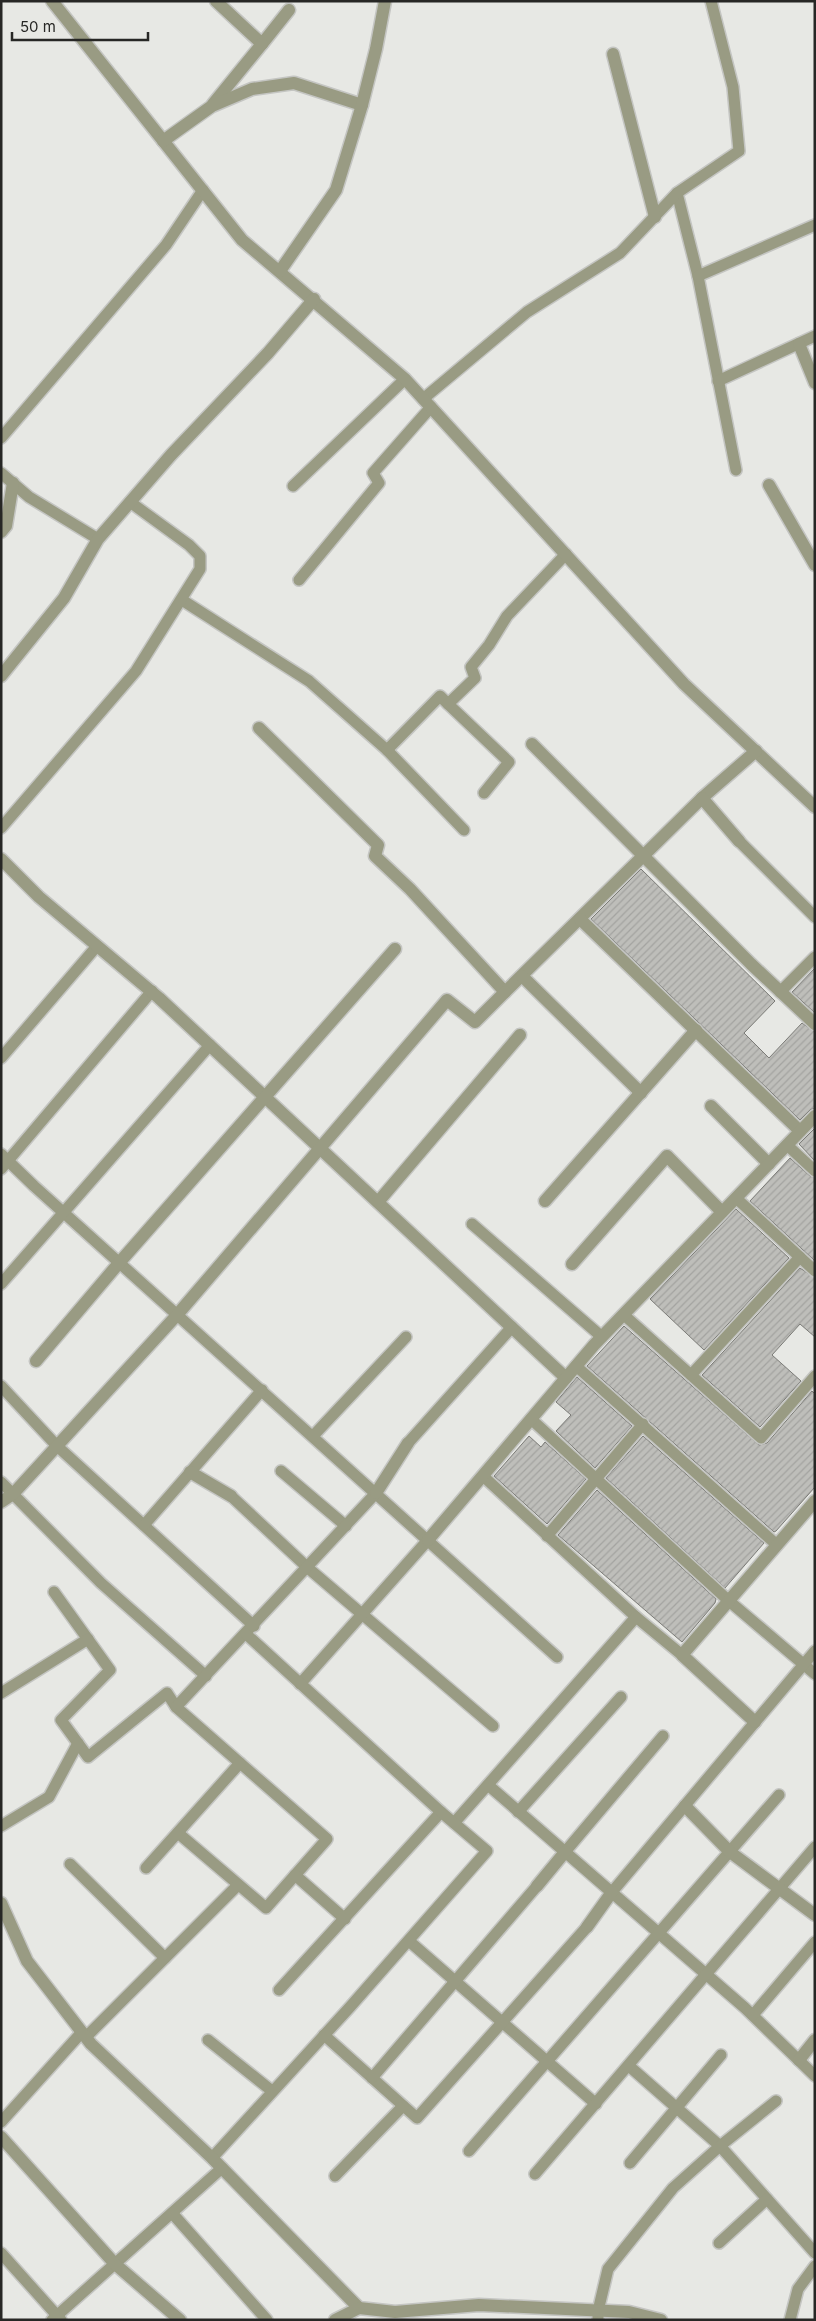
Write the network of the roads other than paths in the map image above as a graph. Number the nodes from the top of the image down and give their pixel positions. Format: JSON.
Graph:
{"nodes":[{"id":1,"x":52,"y":1,"type":"edge"},
{"id":2,"x":216,"y":1,"type":"edge"},
{"id":3,"x":385,"y":1,"type":"edge"},
{"id":4,"x":711,"y":1,"type":"edge"},
{"id":5,"x":288,"y":10,"type":"dead end"},
{"id":6,"x":262,"y":44,"type":"junction"},
{"id":7,"x":613,"y":54,"type":"dead end"},
{"id":8,"x":362,"y":105,"type":"junction"},
{"id":9,"x":212,"y":106,"type":"junction"},
{"id":10,"x":163,"y":141,"type":"junction"},
{"id":11,"x":203,"y":190,"type":"junction"},
{"id":12,"x":677,"y":193,"type":"junction"},
{"id":13,"x":655,"y":217,"type":"junction"},
{"id":14,"x":815,"y":224,"type":"edge"},
{"id":15,"x":280,"y":272,"type":"junction"},
{"id":16,"x":698,"y":276,"type":"junction"},
{"id":17,"x":314,"y":299,"type":"junction"},
{"id":18,"x":815,"y":336,"type":"edge"},
{"id":19,"x":799,"y":344,"type":"junction"},
{"id":20,"x":405,"y":379,"type":"junction"},
{"id":21,"x":718,"y":381,"type":"junction"},
{"id":22,"x":815,"y":383,"type":"edge"},
{"id":23,"x":427,"y":403,"type":"junction"},
{"id":24,"x":1,"y":438,"type":"edge"},
{"id":25,"x":736,"y":470,"type":"dead end"},
{"id":26,"x":1,"y":474,"type":"edge"},
{"id":27,"x":13,"y":483,"type":"junction"},
{"id":28,"x":770,"y":485,"type":"dead end"},
{"id":29,"x":293,"y":486,"type":"dead end"},
{"id":30,"x":130,"y":502,"type":"junction"},
{"id":31,"x":1,"y":532,"type":"edge"},
{"id":32,"x":98,"y":538,"type":"junction"},
{"id":33,"x":566,"y":554,"type":"junction"},
{"id":34,"x":815,"y":565,"type":"edge"},
{"id":35,"x":298,"y":580,"type":"dead end"},
{"id":36,"x":182,"y":600,"type":"junction"},
{"id":37,"x":1,"y":676,"type":"edge"},
{"id":38,"x":448,"y":704,"type":"junction"},
{"id":39,"x":258,"y":728,"type":"dead end"},
{"id":40,"x":532,"y":744,"type":"dead end"},
{"id":41,"x":387,"y":750,"type":"junction"},
{"id":42,"x":756,"y":752,"type":"junction"},
{"id":43,"x":484,"y":793,"type":"dead end"},
{"id":44,"x":702,"y":798,"type":"junction"},
{"id":45,"x":815,"y":807,"type":"edge"},
{"id":46,"x":1,"y":828,"type":"edge"},
{"id":47,"x":464,"y":830,"type":"dead end"},
{"id":48,"x":739,"y":841,"type":"joint"},
{"id":49,"x":644,"y":856,"type":"junction"},
{"id":50,"x":1,"y":859,"type":"edge"},
{"id":51,"x":815,"y":917,"type":"edge"},
{"id":52,"x":580,"y":919,"type":"junction"},
{"id":53,"x":97,"y":946,"type":"junction"},
{"id":54,"x":395,"y":949,"type":"dead end"},
{"id":55,"x":815,"y":957,"type":"edge"},
{"id":56,"x":522,"y":976,"type":"junction"},
{"id":57,"x":152,"y":991,"type":"junction"},
{"id":58,"x":505,"y":992,"type":"junction"},
{"id":59,"x":780,"y":992,"type":"junction"},
{"id":60,"x":815,"y":1024,"type":"edge"},
{"id":61,"x":696,"y":1030,"type":"junction"},
{"id":62,"x":520,"y":1036,"type":"dead end"},
{"id":63,"x":210,"y":1046,"type":"junction"},
{"id":64,"x":1,"y":1058,"type":"edge"},
{"id":65,"x":641,"y":1092,"type":"junction"},
{"id":66,"x":266,"y":1097,"type":"junction"},
{"id":67,"x":711,"y":1106,"type":"dead end"},
{"id":68,"x":815,"y":1116,"type":"edge"},
{"id":69,"x":800,"y":1131,"type":"junction"},
{"id":70,"x":787,"y":1145,"type":"junction"},
{"id":71,"x":321,"y":1149,"type":"junction"},
{"id":72,"x":4,"y":1161,"type":"edge"},
{"id":73,"x":769,"y":1164,"type":"junction"},
{"id":74,"x":815,"y":1171,"type":"edge"},
{"id":75,"x":736,"y":1198,"type":"junction"},
{"id":76,"x":545,"y":1201,"type":"dead end"},
{"id":77,"x":378,"y":1202,"type":"junction"},
{"id":78,"x":722,"y":1212,"type":"junction"},
{"id":79,"x":64,"y":1213,"type":"junction"},
{"id":80,"x":472,"y":1224,"type":"dead end"},
{"id":81,"x":800,"y":1257,"type":"junction"},
{"id":82,"x":120,"y":1263,"type":"junction"},
{"id":83,"x":572,"y":1264,"type":"dead end"},
{"id":84,"x":815,"y":1271,"type":"edge"},
{"id":85,"x":1,"y":1284,"type":"edge"},
{"id":86,"x":624,"y":1314,"type":"junction"},
{"id":87,"x":177,"y":1315,"type":"junction"},
{"id":88,"x":512,"y":1327,"type":"junction"},
{"id":89,"x":406,"y":1337,"type":"dead end"},
{"id":90,"x":602,"y":1337,"type":"junction"},
{"id":91,"x":36,"y":1361,"type":"dead end"},
{"id":92,"x":576,"y":1366,"type":"junction"},
{"id":93,"x":691,"y":1375,"type":"junction"},
{"id":94,"x":815,"y":1376,"type":"edge"},
{"id":95,"x":566,"y":1378,"type":"junction"},
{"id":96,"x":1,"y":1386,"type":"edge"},
{"id":97,"x":262,"y":1390,"type":"junction"},
{"id":98,"x":531,"y":1419,"type":"junction"},
{"id":99,"x":643,"y":1424,"type":"junction"},
{"id":100,"x":313,"y":1436,"type":"junction"},
{"id":101,"x":408,"y":1443,"type":"joint"},
{"id":102,"x":57,"y":1446,"type":"junction"},
{"id":103,"x":281,"y":1471,"type":"dead end"},
{"id":104,"x":190,"y":1472,"type":"junction"},
{"id":105,"x":483,"y":1476,"type":"junction"},
{"id":106,"x":596,"y":1478,"type":"junction"},
{"id":107,"x":1,"y":1482,"type":"edge"},
{"id":108,"x":376,"y":1493,"type":"junction"},
{"id":109,"x":13,"y":1494,"type":"junction"},
{"id":110,"x":230,"y":1496,"type":"joint"},
{"id":111,"x":815,"y":1501,"type":"edge"},
{"id":112,"x":1,"y":1502,"type":"edge"},
{"id":113,"x":144,"y":1525,"type":"junction"},
{"id":114,"x":346,"y":1526,"type":"junction"},
{"id":115,"x":547,"y":1536,"type":"junction"},
{"id":116,"x":428,"y":1540,"type":"junction"},
{"id":117,"x":777,"y":1545,"type":"junction"},
{"id":118,"x":308,"y":1568,"type":"junction"},
{"id":119,"x":54,"y":1592,"type":"dead end"},
{"id":120,"x":729,"y":1601,"type":"junction"},
{"id":121,"x":362,"y":1614,"type":"junction"},
{"id":122,"x":636,"y":1617,"type":"junction"},
{"id":123,"x":250,"y":1630,"type":"junction"},
{"id":124,"x":88,"y":1638,"type":"junction"},
{"id":125,"x":815,"y":1651,"type":"edge"},
{"id":126,"x":682,"y":1655,"type":"junction"},
{"id":127,"x":557,"y":1657,"type":"dead end"},
{"id":128,"x":804,"y":1665,"type":"junction"},
{"id":129,"x":815,"y":1674,"type":"edge"},
{"id":130,"x":206,"y":1676,"type":"junction"},
{"id":131,"x":300,"y":1684,"type":"junction"},
{"id":132,"x":1,"y":1693,"type":"edge"},
{"id":133,"x":621,"y":1697,"type":"dead end"},
{"id":134,"x":176,"y":1707,"type":"junction"},
{"id":135,"x":755,"y":1722,"type":"junction"},
{"id":136,"x":493,"y":1726,"type":"dead end"},
{"id":137,"x":663,"y":1736,"type":"dead end"},
{"id":138,"x":78,"y":1744,"type":"junction"},
{"id":139,"x":240,"y":1763,"type":"junction"},
{"id":140,"x":488,"y":1785,"type":"junction"},
{"id":141,"x":779,"y":1795,"type":"dead end"},
{"id":142,"x":684,"y":1806,"type":"junction"},
{"id":143,"x":441,"y":1812,"type":"junction"},
{"id":144,"x":518,"y":1812,"type":"junction"},
{"id":145,"x":454,"y":1823,"type":"junction"},
{"id":146,"x":1,"y":1826,"type":"edge"},
{"id":147,"x":178,"y":1833,"type":"junction"},
{"id":148,"x":815,"y":1847,"type":"edge"},
{"id":149,"x":565,"y":1852,"type":"junction"},
{"id":150,"x":730,"y":1852,"type":"junction"},
{"id":151,"x":70,"y":1864,"type":"dead end"},
{"id":152,"x":146,"y":1868,"type":"dead end"},
{"id":153,"x":294,"y":1875,"type":"junction"},
{"id":154,"x":238,"y":1885,"type":"junction"},
{"id":155,"x":537,"y":1886,"type":"joint"},
{"id":156,"x":780,"y":1888,"type":"junction"},
{"id":157,"x":612,"y":1892,"type":"junction"},
{"id":158,"x":1,"y":1902,"type":"edge"},
{"id":159,"x":815,"y":1915,"type":"edge"},
{"id":160,"x":345,"y":1919,"type":"junction"},
{"id":161,"x":587,"y":1927,"type":"joint"},
{"id":162,"x":659,"y":1934,"type":"junction"},
{"id":163,"x":409,"y":1941,"type":"junction"},
{"id":164,"x":815,"y":1942,"type":"edge"},
{"id":165,"x":165,"y":1958,"type":"junction"},
{"id":166,"x":707,"y":1975,"type":"junction"},
{"id":167,"x":455,"y":1981,"type":"junction"},
{"id":168,"x":279,"y":1990,"type":"dead end"},
{"id":169,"x":753,"y":2016,"type":"junction"},
{"id":170,"x":502,"y":2022,"type":"junction"},
{"id":171,"x":84,"y":2034,"type":"junction"},
{"id":172,"x":324,"y":2035,"type":"junction"},
{"id":173,"x":208,"y":2040,"type":"dead end"},
{"id":174,"x":815,"y":2040,"type":"edge"},
{"id":175,"x":721,"y":2055,"type":"dead end"},
{"id":176,"x":799,"y":2060,"type":"junction"},
{"id":177,"x":547,"y":2062,"type":"junction"},
{"id":178,"x":629,"y":2066,"type":"junction"},
{"id":179,"x":815,"y":2076,"type":"edge"},
{"id":180,"x":372,"y":2078,"type":"junction"},
{"id":181,"x":272,"y":2092,"type":"junction"},
{"id":182,"x":776,"y":2101,"type":"dead end"},
{"id":183,"x":596,"y":2104,"type":"junction"},
{"id":184,"x":402,"y":2106,"type":"junction"},
{"id":185,"x":676,"y":2108,"type":"junction"},
{"id":186,"x":1,"y":2122,"type":"edge"},
{"id":187,"x":1,"y":2138,"type":"edge"},
{"id":188,"x":720,"y":2146,"type":"junction"},
{"id":189,"x":469,"y":2151,"type":"dead end"},
{"id":190,"x":212,"y":2158,"type":"junction"},
{"id":191,"x":630,"y":2163,"type":"dead end"},
{"id":192,"x":222,"y":2168,"type":"junction"},
{"id":193,"x":535,"y":2174,"type":"dead end"},
{"id":194,"x":335,"y":2176,"type":"dead end"},
{"id":195,"x":767,"y":2199,"type":"junction"},
{"id":196,"x":172,"y":2213,"type":"junction"},
{"id":197,"x":810,"y":2239,"type":"edge"},
{"id":198,"x":719,"y":2243,"type":"dead end"},
{"id":199,"x":1,"y":2253,"type":"edge"},
{"id":200,"x":815,"y":2253,"type":"edge"},
{"id":201,"x":116,"y":2264,"type":"junction"},
{"id":202,"x":815,"y":2266,"type":"edge"},
{"id":203,"x":359,"y":2308,"type":"junction"},
{"id":204,"x":598,"y":2315,"type":"edge"},
{"id":205,"x":57,"y":2318,"type":"edge"},
{"id":206,"x":180,"y":2320,"type":"edge"},
{"id":207,"x":267,"y":2320,"type":"edge"},
{"id":208,"x":334,"y":2320,"type":"edge"},
{"id":209,"x":660,"y":2320,"type":"edge"},
{"id":210,"x":790,"y":2320,"type":"edge"}],
"edges":[{"from":1,"to":10,"type":"street"},
{"from":2,"to":6,"type":"street"},
{"from":3,"to":8,"type":"street"},
{"from":4,"to":12,"type":"lane"},
{"from":5,"to":6,"type":"street"},
{"from":6,"to":9,"type":"street"},
{"from":7,"to":13,"type":"street"},
{"from":8,"to":9,"type":"street"},
{"from":8,"to":15,"type":"street"},
{"from":9,"to":10,"type":"street"},
{"from":10,"to":11,"type":"street"},
{"from":11,"to":15,"type":"street"},
{"from":11,"to":24,"type":"lane"},
{"from":12,"to":13,"type":"lane"},
{"from":12,"to":16,"type":"lane"},
{"from":13,"to":23,"type":"lane"},
{"from":14,"to":16,"type":"lane"},
{"from":15,"to":17,"type":"street"},
{"from":16,"to":21,"type":"lane"},
{"from":17,"to":20,"type":"street"},
{"from":17,"to":30,"type":"street"},
{"from":18,"to":19,"type":"lane"},
{"from":19,"to":21,"type":"lane"},
{"from":19,"to":22,"type":"street"},
{"from":20,"to":23,"type":"street"},
{"from":20,"to":29,"type":"lane"},
{"from":21,"to":25,"type":"lane"},
{"from":23,"to":33,"type":"street"},
{"from":23,"to":35,"type":"lane"},
{"from":26,"to":27,"type":"lane"},
{"from":27,"to":31,"type":"street"},
{"from":27,"to":32,"type":"lane"},
{"from":28,"to":34,"type":"street"},
{"from":30,"to":32,"type":"street"},
{"from":30,"to":36,"type":"lane"},
{"from":32,"to":37,"type":"street"},
{"from":33,"to":38,"type":"lane"},
{"from":33,"to":42,"type":"street"},
{"from":36,"to":41,"type":"lane"},
{"from":36,"to":46,"type":"lane"},
{"from":38,"to":41,"type":"lane"},
{"from":38,"to":43,"type":"lane"},
{"from":39,"to":58,"type":"street"},
{"from":40,"to":49,"type":"street"},
{"from":41,"to":47,"type":"lane"},
{"from":42,"to":44,"type":"street"},
{"from":42,"to":45,"type":"street"},
{"from":44,"to":48,"type":"street"},
{"from":44,"to":49,"type":"street"},
{"from":48,"to":51,"type":"lane"},
{"from":49,"to":52,"type":"street"},
{"from":49,"to":59,"type":"street"},
{"from":50,"to":53,"type":"street"},
{"from":52,"to":56,"type":"street"},
{"from":52,"to":61,"type":"street"},
{"from":53,"to":57,"type":"street"},
{"from":53,"to":64,"type":"lane"},
{"from":54,"to":66,"type":"street"},
{"from":55,"to":59,"type":"lane"},
{"from":56,"to":58,"type":"street"},
{"from":56,"to":65,"type":"street"},
{"from":57,"to":63,"type":"street"},
{"from":57,"to":72,"type":"lane"},
{"from":58,"to":71,"type":"street"},
{"from":59,"to":60,"type":"street"},
{"from":61,"to":65,"type":"street"},
{"from":61,"to":69,"type":"street"},
{"from":62,"to":77,"type":"street"},
{"from":63,"to":66,"type":"street"},
{"from":63,"to":79,"type":"lane"},
{"from":65,"to":76,"type":"street"},
{"from":66,"to":71,"type":"street"},
{"from":66,"to":82,"type":"street"},
{"from":67,"to":73,"type":"street"},
{"from":68,"to":69,"type":"street"},
{"from":69,"to":70,"type":"street"},
{"from":70,"to":73,"type":"street"},
{"from":70,"to":74,"type":"lane"},
{"from":71,"to":77,"type":"street"},
{"from":71,"to":87,"type":"street"},
{"from":72,"to":79,"type":"lane"},
{"from":73,"to":75,"type":"street"},
{"from":75,"to":78,"type":"street"},
{"from":75,"to":81,"type":"lane"},
{"from":77,"to":88,"type":"street"},
{"from":78,"to":83,"type":"street"},
{"from":78,"to":86,"type":"street"},
{"from":79,"to":82,"type":"lane"},
{"from":79,"to":85,"type":"lane"},
{"from":80,"to":90,"type":"lane"},
{"from":81,"to":84,"type":"lane"},
{"from":81,"to":93,"type":"lane"},
{"from":82,"to":87,"type":"lane"},
{"from":82,"to":91,"type":"street"},
{"from":86,"to":90,"type":"street"},
{"from":86,"to":93,"type":"lane"},
{"from":87,"to":97,"type":"lane"},
{"from":87,"to":102,"type":"street"},
{"from":88,"to":95,"type":"street"},
{"from":88,"to":101,"type":"lane"},
{"from":89,"to":100,"type":"lane"},
{"from":90,"to":92,"type":"street"},
{"from":92,"to":95,"type":"street"},
{"from":92,"to":99,"type":"lane"},
{"from":93,"to":94,"type":"lane"},
{"from":95,"to":98,"type":"street"},
{"from":96,"to":102,"type":"lane"},
{"from":97,"to":100,"type":"lane"},
{"from":97,"to":104,"type":"lane"},
{"from":98,"to":105,"type":"street"},
{"from":98,"to":106,"type":"lane"},
{"from":99,"to":106,"type":"lane"},
{"from":99,"to":117,"type":"lane"},
{"from":100,"to":108,"type":"lane"},
{"from":101,"to":108,"type":"street"},
{"from":102,"to":109,"type":"street"},
{"from":102,"to":113,"type":"lane"},
{"from":103,"to":114,"type":"lane"},
{"from":104,"to":110,"type":"street"},
{"from":104,"to":113,"type":"lane"},
{"from":105,"to":115,"type":"lane"},
{"from":105,"to":116,"type":"street"},
{"from":106,"to":115,"type":"lane"},
{"from":106,"to":120,"type":"lane"},
{"from":107,"to":109,"type":"lane"},
{"from":108,"to":114,"type":"lane"},
{"from":108,"to":116,"type":"lane"},
{"from":109,"to":112,"type":"street"},
{"from":109,"to":130,"type":"lane"},
{"from":110,"to":118,"type":"lane"},
{"from":111,"to":117,"type":"street"},
{"from":113,"to":123,"type":"lane"},
{"from":114,"to":118,"type":"lane"},
{"from":115,"to":122,"type":"lane"},
{"from":116,"to":121,"type":"lane"},
{"from":116,"to":127,"type":"lane"},
{"from":117,"to":120,"type":"street"},
{"from":118,"to":121,"type":"lane"},
{"from":118,"to":123,"type":"lane"},
{"from":119,"to":124,"type":"lane"},
{"from":120,"to":126,"type":"street"},
{"from":120,"to":128,"type":"lane"},
{"from":121,"to":131,"type":"lane"},
{"from":121,"to":136,"type":"lane"},
{"from":122,"to":126,"type":"lane"},
{"from":122,"to":140,"type":"lane"},
{"from":123,"to":130,"type":"lane"},
{"from":123,"to":131,"type":"lane"},
{"from":124,"to":132,"type":"lane"},
{"from":124,"to":138,"type":"lane"},
{"from":125,"to":128,"type":"lane"},
{"from":126,"to":135,"type":"street"},
{"from":128,"to":129,"type":"lane"},
{"from":128,"to":135,"type":"lane"},
{"from":130,"to":134,"type":"lane"},
{"from":131,"to":143,"type":"lane"},
{"from":133,"to":144,"type":"lane"},
{"from":134,"to":138,"type":"lane"},
{"from":134,"to":139,"type":"lane"},
{"from":135,"to":142,"type":"lane"},
{"from":137,"to":149,"type":"lane"},
{"from":138,"to":146,"type":"lane"},
{"from":139,"to":147,"type":"lane"},
{"from":139,"to":153,"type":"lane"},
{"from":140,"to":144,"type":"lane"},
{"from":140,"to":145,"type":"lane"},
{"from":141,"to":150,"type":"lane"},
{"from":142,"to":150,"type":"street"},
{"from":142,"to":157,"type":"lane"},
{"from":143,"to":145,"type":"lane"},
{"from":143,"to":160,"type":"lane"},
{"from":144,"to":149,"type":"lane"},
{"from":145,"to":163,"type":"lane"},
{"from":147,"to":152,"type":"lane"},
{"from":147,"to":154,"type":"lane"},
{"from":148,"to":156,"type":"lane"},
{"from":149,"to":155,"type":"street"},
{"from":149,"to":157,"type":"lane"},
{"from":150,"to":156,"type":"street"},
{"from":150,"to":162,"type":"lane"},
{"from":151,"to":165,"type":"lane"},
{"from":153,"to":154,"type":"lane"},
{"from":153,"to":160,"type":"lane"},
{"from":154,"to":165,"type":"lane"},
{"from":155,"to":167,"type":"lane"},
{"from":156,"to":159,"type":"street"},
{"from":156,"to":166,"type":"lane"},
{"from":157,"to":161,"type":"street"},
{"from":157,"to":162,"type":"lane"},
{"from":158,"to":171,"type":"street"},
{"from":160,"to":168,"type":"lane"},
{"from":161,"to":170,"type":"lane"},
{"from":162,"to":166,"type":"lane"},
{"from":162,"to":177,"type":"lane"},
{"from":163,"to":167,"type":"lane"},
{"from":163,"to":172,"type":"lane"},
{"from":164,"to":169,"type":"lane"},
{"from":165,"to":171,"type":"lane"},
{"from":166,"to":169,"type":"lane"},
{"from":166,"to":178,"type":"lane"},
{"from":167,"to":170,"type":"lane"},
{"from":167,"to":180,"type":"lane"},
{"from":169,"to":176,"type":"lane"},
{"from":170,"to":177,"type":"lane"},
{"from":170,"to":184,"type":"lane"},
{"from":171,"to":186,"type":"lane"},
{"from":171,"to":190,"type":"street"},
{"from":172,"to":180,"type":"lane"},
{"from":172,"to":181,"type":"lane"},
{"from":173,"to":181,"type":"lane"},
{"from":174,"to":176,"type":"street"},
{"from":175,"to":185,"type":"lane"},
{"from":176,"to":179,"type":"lane"},
{"from":177,"to":183,"type":"lane"},
{"from":177,"to":189,"type":"lane"},
{"from":178,"to":183,"type":"lane"},
{"from":178,"to":185,"type":"lane"},
{"from":180,"to":184,"type":"lane"},
{"from":181,"to":190,"type":"lane"},
{"from":182,"to":188,"type":"lane"},
{"from":183,"to":193,"type":"lane"},
{"from":184,"to":194,"type":"lane"},
{"from":185,"to":188,"type":"lane"},
{"from":185,"to":191,"type":"lane"},
{"from":187,"to":201,"type":"street"},
{"from":188,"to":195,"type":"lane"},
{"from":188,"to":204,"type":"lane"},
{"from":190,"to":192,"type":"street"},
{"from":192,"to":196,"type":"lane"},
{"from":192,"to":203,"type":"street"},
{"from":195,"to":197,"type":"lane"},
{"from":195,"to":198,"type":"lane"},
{"from":196,"to":201,"type":"lane"},
{"from":196,"to":207,"type":"lane"},
{"from":197,"to":200,"type":"lane"},
{"from":199,"to":205,"type":"lane"},
{"from":201,"to":205,"type":"lane"},
{"from":201,"to":206,"type":"street"},
{"from":202,"to":210,"type":"lane"},
{"from":203,"to":204,"type":"street"},
{"from":203,"to":208,"type":"street"},
{"from":204,"to":209,"type":"street"}]}
